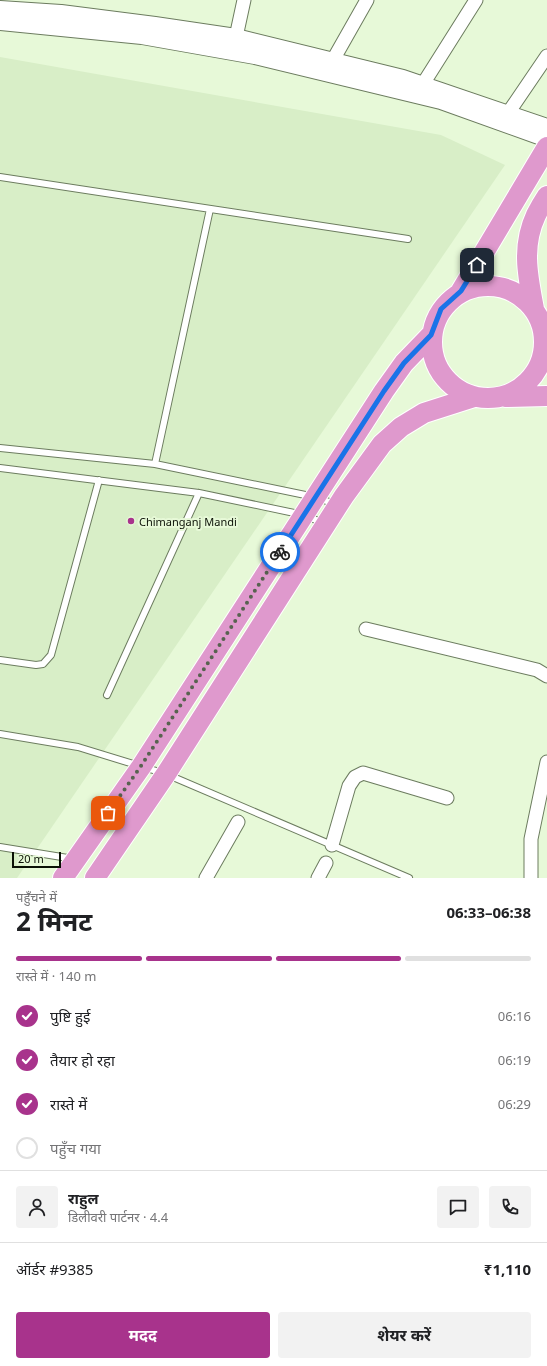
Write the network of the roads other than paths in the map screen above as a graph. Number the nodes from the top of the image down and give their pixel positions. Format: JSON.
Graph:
{"nodes":[{"id":1,"x":244,"y":0,"type":"edge"},
{"id":2,"x":367,"y":0,"type":"edge"},
{"id":3,"x":476,"y":0,"type":"edge"},
{"id":4,"x":0,"y":9,"type":"edge"},
{"id":5,"x":0,"y":22,"type":"edge"},
{"id":6,"x":236,"y":37,"type":"junction"},
{"id":7,"x":547,"y":56,"type":"edge"},
{"id":8,"x":333,"y":60,"type":"junction"},
{"id":9,"x":423,"y":84,"type":"junction"},
{"id":10,"x":504,"y":118,"type":"junction"},
{"id":11,"x":547,"y":127,"type":"edge"},
{"id":12,"x":547,"y":139,"type":"edge"},
{"id":13,"x":547,"y":148,"type":"edge"},
{"id":14,"x":0,"y":177,"type":"edge"},
{"id":15,"x":547,"y":196,"type":"edge"},
{"id":16,"x":210,"y":209,"type":"junction"},
{"id":17,"x":408,"y":239,"type":"dead end"},
{"id":18,"x":461,"y":291,"type":"junction"},
{"id":19,"x":534,"y":309,"type":"junction"},
{"id":20,"x":431,"y":335,"type":"junction"},
{"id":21,"x":544,"y":362,"type":"edge"},
{"id":22,"x":474,"y":396,"type":"junction"},
{"id":23,"x":501,"y":396,"type":"junction"},
{"id":24,"x":547,"y":396,"type":"edge"},
{"id":25,"x":0,"y":448,"type":"edge"},
{"id":26,"x":155,"y":464,"type":"junction"},
{"id":27,"x":0,"y":468,"type":"edge"},
{"id":28,"x":99,"y":480,"type":"junction"},
{"id":29,"x":199,"y":493,"type":"junction"},
{"id":30,"x":315,"y":497,"type":"junction"},
{"id":31,"x":338,"y":505,"type":"junction"},
{"id":32,"x":304,"y":514,"type":"junction"},
{"id":33,"x":326,"y":524,"type":"junction"},
{"id":34,"x":366,"y":629,"type":"dead end"},
{"id":35,"x":0,"y":660,"type":"edge"},
{"id":36,"x":547,"y":676,"type":"edge"},
{"id":37,"x":107,"y":695,"type":"dead end"},
{"id":38,"x":0,"y":734,"type":"edge"},
{"id":39,"x":547,"y":762,"type":"edge"},
{"id":40,"x":141,"y":766,"type":"junction"},
{"id":41,"x":166,"y":774,"type":"junction"},
{"id":42,"x":447,"y":798,"type":"dead end"},
{"id":43,"x":238,"y":822,"type":"dead end"},
{"id":44,"x":332,"y":845,"type":"junction"},
{"id":45,"x":0,"y":847,"type":"edge"},
{"id":46,"x":76,"y":859,"type":"junction"},
{"id":47,"x":326,"y":863,"type":"dead end"},
{"id":48,"x":63,"y":878,"type":"edge"},
{"id":49,"x":95,"y":878,"type":"edge"},
{"id":50,"x":206,"y":878,"type":"edge"},
{"id":51,"x":318,"y":878,"type":"edge"},
{"id":52,"x":409,"y":878,"type":"edge"},
{"id":53,"x":531,"y":878,"type":"edge"}],
"edges":[{"from":1,"to":6,"type":"street"},
{"from":2,"to":8,"type":"street"},
{"from":3,"to":9,"type":"street"},
{"from":4,"to":6,"type":"street"},
{"from":5,"to":10,"type":"street"},
{"from":6,"to":8,"type":"street"},
{"from":7,"to":10,"type":"street"},
{"from":8,"to":9,"type":"street"},
{"from":9,"to":10,"type":"street"},
{"from":10,"to":11,"type":"street"},
{"from":10,"to":12,"type":"street"},
{"from":13,"to":18,"type":"main road"},
{"from":14,"to":16,"type":"lane"},
{"from":15,"to":19,"type":"main road"},
{"from":16,"to":17,"type":"lane"},
{"from":16,"to":26,"type":"lane"},
{"from":18,"to":19,"type":"main road"},
{"from":18,"to":20,"type":"main road"},
{"from":19,"to":21,"type":"main road"},
{"from":20,"to":22,"type":"main road"},
{"from":20,"to":30,"type":"main road"},
{"from":21,"to":23,"type":"main road"},
{"from":22,"to":23,"type":"main road"},
{"from":22,"to":31,"type":"main road"},
{"from":23,"to":24,"type":"main road"},
{"from":25,"to":26,"type":"lane"},
{"from":26,"to":30,"type":"lane"},
{"from":27,"to":28,"type":"lane"},
{"from":28,"to":29,"type":"lane"},
{"from":28,"to":35,"type":"lane"},
{"from":29,"to":32,"type":"lane"},
{"from":29,"to":37,"type":"lane"},
{"from":30,"to":31,"type":"lane"},
{"from":30,"to":32,"type":"main road"},
{"from":31,"to":33,"type":"main road"},
{"from":32,"to":33,"type":"lane"},
{"from":32,"to":40,"type":"main road"},
{"from":33,"to":41,"type":"main road"},
{"from":34,"to":36,"type":"street"},
{"from":38,"to":40,"type":"lane"},
{"from":39,"to":53,"type":"street"},
{"from":40,"to":41,"type":"lane"},
{"from":40,"to":46,"type":"main road"},
{"from":41,"to":44,"type":"lane"},
{"from":41,"to":49,"type":"main road"},
{"from":42,"to":44,"type":"street"},
{"from":43,"to":50,"type":"street"},
{"from":44,"to":52,"type":"lane"},
{"from":45,"to":46,"type":"lane"},
{"from":46,"to":48,"type":"main road"},
{"from":47,"to":51,"type":"street"}]}
